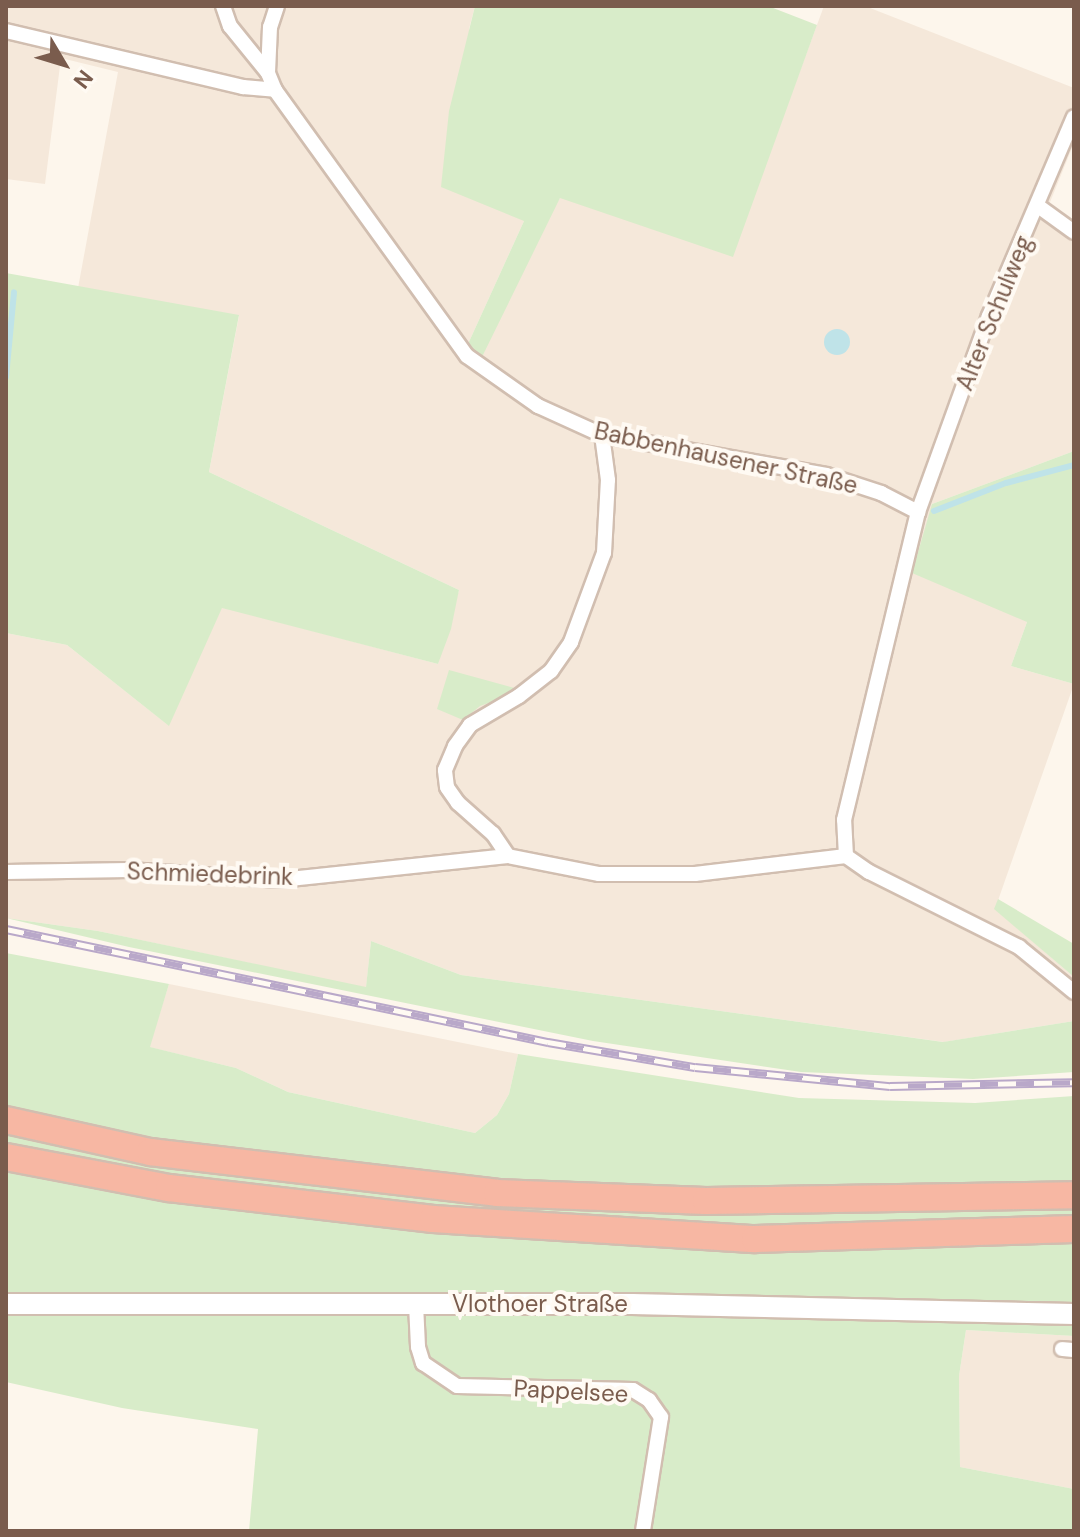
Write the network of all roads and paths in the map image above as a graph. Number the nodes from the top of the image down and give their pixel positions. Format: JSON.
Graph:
{"nodes":[{"id":1,"x":223,"y":6,"type":"edge"},
{"id":2,"x":277,"y":6,"type":"edge"},
{"id":3,"x":6,"y":31,"type":"edge"},
{"id":4,"x":268,"y":73,"type":"junction"},
{"id":5,"x":275,"y":90,"type":"junction"},
{"id":6,"x":1074,"y":117,"type":"edge"},
{"id":7,"x":1038,"y":206,"type":"junction"},
{"id":8,"x":1074,"y":232,"type":"edge"},
{"id":9,"x":602,"y":435,"type":"junction"},
{"id":10,"x":918,"y":512,"type":"junction"},
{"id":11,"x":508,"y":856,"type":"junction"},
{"id":12,"x":846,"y":856,"type":"junction"},
{"id":13,"x":6,"y":872,"type":"edge"},
{"id":14,"x":1074,"y":992,"type":"edge"},
{"id":15,"x":6,"y":1120,"type":"edge"},
{"id":16,"x":6,"y":1157,"type":"edge"},
{"id":17,"x":1074,"y":1195,"type":"edge"},
{"id":18,"x":1074,"y":1229,"type":"edge"},
{"id":19,"x":6,"y":1304,"type":"edge"},
{"id":20,"x":416,"y":1304,"type":"junction"},
{"id":21,"x":1074,"y":1314,"type":"edge"},
{"id":22,"x":643,"y":1531,"type":"edge"}],
"edges":[{"from":1,"to":4,"type":"street"},
{"from":2,"to":4,"type":"street","name":"Babbenhausener Straße"},
{"from":3,"to":5,"type":"street"},
{"from":4,"to":5,"type":"street","name":"Babbenhausener Straße"},
{"from":5,"to":9,"type":"street","name":"Babbenhausener Straße"},
{"from":6,"to":7,"type":"street","name":"Alter Schulweg"},
{"from":7,"to":8,"type":"street"},
{"from":7,"to":10,"type":"street","name":"Alter Schulweg"},
{"from":9,"to":10,"type":"street","name":"Babbenhausener Straße"},
{"from":9,"to":11,"type":"street"},
{"from":10,"to":12,"type":"street"},
{"from":11,"to":12,"type":"street"},
{"from":11,"to":13,"type":"street","name":"Schmiedebrink"},
{"from":12,"to":14,"type":"street"},
{"from":15,"to":17,"type":"highway"},
{"from":16,"to":18,"type":"highway"},
{"from":19,"to":20,"type":"main road","name":"Vlothoer Straße"},
{"from":20,"to":21,"type":"main road","name":"Vlothoer Straße"},
{"from":20,"to":22,"type":"street","name":"Pappelsee"}]}
